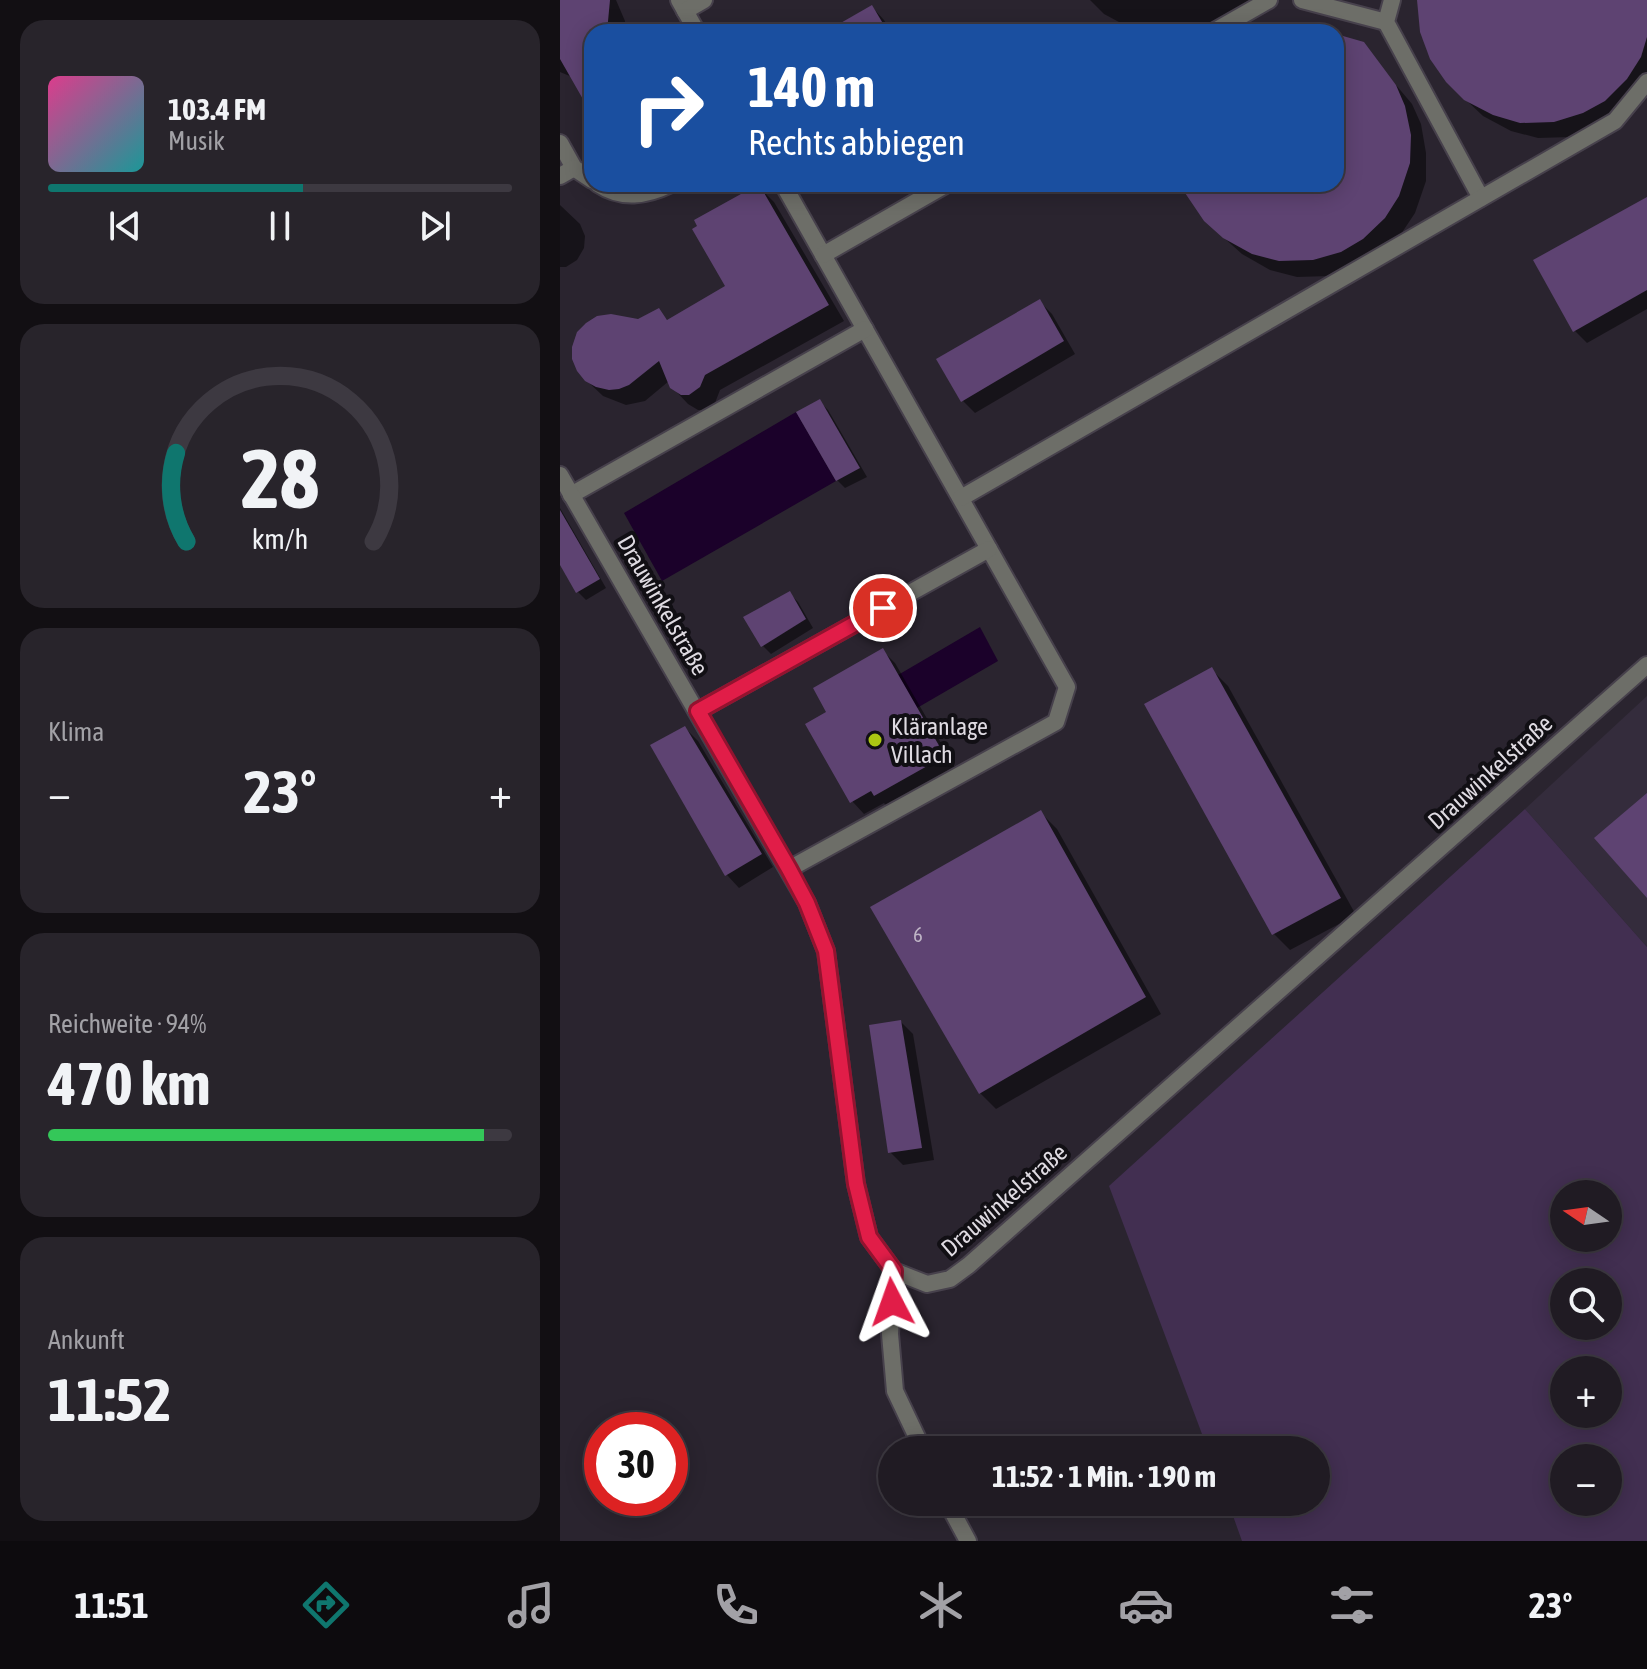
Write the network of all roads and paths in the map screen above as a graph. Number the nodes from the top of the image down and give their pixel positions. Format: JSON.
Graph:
{"nodes":[{"id":1,"x":704,"y":0,"type":"edge"},
{"id":2,"x":1269,"y":0,"type":"edge"},
{"id":3,"x":1302,"y":0,"type":"edge"},
{"id":4,"x":1392,"y":0,"type":"edge"},
{"id":5,"x":682,"y":5,"type":"edge"},
{"id":6,"x":1386,"y":22,"type":"junction"},
{"id":7,"x":693,"y":24,"type":"edge"},
{"id":8,"x":1227,"y":24,"type":"edge"},
{"id":9,"x":1647,"y":82,"type":"edge"},
{"id":10,"x":560,"y":143,"type":"edge"},
{"id":11,"x":567,"y":172,"type":"edge"},
{"id":12,"x":610,"y":192,"type":"edge"},
{"id":13,"x":655,"y":192,"type":"edge"},
{"id":14,"x":788,"y":192,"type":"edge"},
{"id":15,"x":933,"y":192,"type":"edge"},
{"id":16,"x":1481,"y":198,"type":"junction"},
{"id":17,"x":823,"y":255,"type":"junction"},
{"id":18,"x":865,"y":329,"type":"junction"},
{"id":19,"x":560,"y":475,"type":"edge"},
{"id":20,"x":571,"y":495,"type":"junction"},
{"id":21,"x":961,"y":498,"type":"junction"},
{"id":22,"x":989,"y":549,"type":"junction"},
{"id":23,"x":1647,"y":665,"type":"edge"},
{"id":24,"x":698,"y":711,"type":"junction"},
{"id":25,"x":789,"y":869,"type":"junction"},
{"id":26,"x":894,"y":1271,"type":"junction"},
{"id":27,"x":916,"y":1436,"type":"edge"},
{"id":28,"x":955,"y":1516,"type":"edge"},
{"id":29,"x":968,"y":1541,"type":"edge"}],
"edges":[{"from":1,"to":5,"type":"street"},
{"from":2,"to":8,"type":"street"},
{"from":3,"to":6,"type":"street"},
{"from":4,"to":6,"type":"street"},
{"from":5,"to":7,"type":"street"},
{"from":6,"to":16,"type":"street"},
{"from":9,"to":16,"type":"street"},
{"from":10,"to":11,"type":"street"},
{"from":12,"to":13,"type":"street"},
{"from":14,"to":17,"type":"street"},
{"from":15,"to":17,"type":"street"},
{"from":16,"to":21,"type":"street"},
{"from":17,"to":18,"type":"street"},
{"from":18,"to":20,"type":"street"},
{"from":18,"to":21,"type":"street"},
{"from":19,"to":20,"type":"street","name":"Drauwinkelstraße"},
{"from":20,"to":24,"type":"street","name":"Drauwinkelstraße"},
{"from":21,"to":22,"type":"street"},
{"from":22,"to":24,"type":"street"},
{"from":22,"to":25,"type":"street"},
{"from":23,"to":26,"type":"street","name":"Drauwinkelstraße"},
{"from":24,"to":25,"type":"street","name":"Drauwinkelstraße"},
{"from":25,"to":26,"type":"street","name":"Drauwinkelstraße"},
{"from":26,"to":27,"type":"street"},
{"from":28,"to":29,"type":"street"}]}
